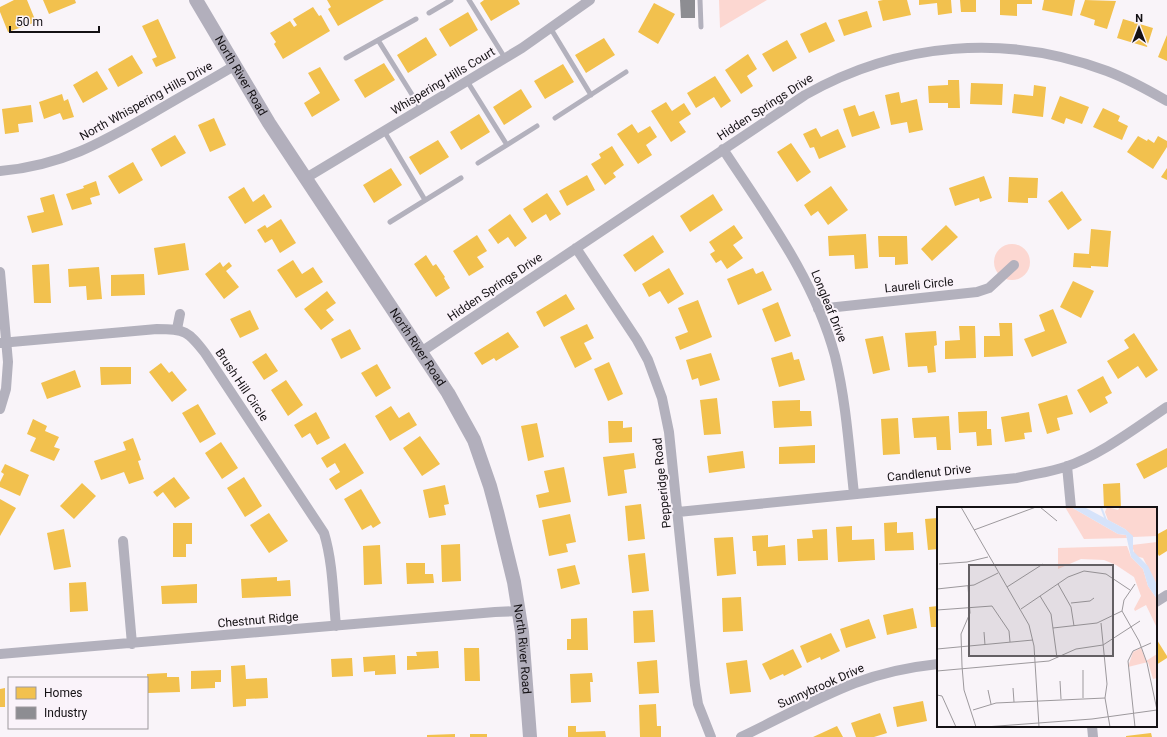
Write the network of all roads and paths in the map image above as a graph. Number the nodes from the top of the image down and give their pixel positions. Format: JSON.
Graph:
{"nodes":[{"id":1,"x":196,"y":0,"type":"edge"},
{"id":2,"x":451,"y":0,"type":"edge"},
{"id":3,"x":470,"y":0,"type":"edge"},
{"id":4,"x":589,"y":0,"type":"edge"},
{"id":5,"x":700,"y":0,"type":"edge"},
{"id":6,"x":429,"y":13,"type":"dead end"},
{"id":7,"x":416,"y":19,"type":"dead end"},
{"id":8,"x":701,"y":27,"type":"dead end"},
{"id":9,"x":550,"y":29,"type":"junction"},
{"id":10,"x":378,"y":40,"type":"junction"},
{"id":11,"x":346,"y":58,"type":"dead end"},
{"id":12,"x":505,"y":58,"type":"junction"},
{"id":13,"x":234,"y":66,"type":"junction"},
{"id":14,"x":626,"y":72,"type":"dead end"},
{"id":15,"x":467,"y":81,"type":"junction"},
{"id":16,"x":591,"y":95,"type":"junction"},
{"id":17,"x":1167,"y":101,"type":"edge"},
{"id":18,"x":421,"y":109,"type":"junction"},
{"id":19,"x":555,"y":118,"type":"dead end"},
{"id":20,"x":537,"y":126,"type":"dead end"},
{"id":21,"x":384,"y":131,"type":"junction"},
{"id":22,"x":506,"y":145,"type":"junction"},
{"id":23,"x":723,"y":149,"type":"junction"},
{"id":24,"x":478,"y":163,"type":"dead end"},
{"id":25,"x":0,"y":171,"type":"edge"},
{"id":26,"x":306,"y":178,"type":"junction"},
{"id":27,"x":461,"y":178,"type":"dead end"},
{"id":28,"x":425,"y":200,"type":"junction"},
{"id":29,"x":390,"y":222,"type":"dead end"},
{"id":30,"x":576,"y":248,"type":"junction"},
{"id":31,"x":1014,"y":265,"type":"dead end"},
{"id":32,"x":0,"y":272,"type":"edge"},
{"id":33,"x":818,"y":309,"type":"junction"},
{"id":34,"x":180,"y":314,"type":"dead end"},
{"id":35,"x":177,"y":329,"type":"junction"},
{"id":36,"x":3,"y":342,"type":"edge"},
{"id":37,"x":421,"y":352,"type":"junction"},
{"id":38,"x":1167,"y":407,"type":"edge"},
{"id":39,"x":0,"y":409,"type":"edge"},
{"id":40,"x":1067,"y":466,"type":"junction"},
{"id":41,"x":854,"y":494,"type":"junction"},
{"id":42,"x":1071,"y":507,"type":"edge"},
{"id":43,"x":678,"y":512,"type":"junction"},
{"id":44,"x":123,"y":541,"type":"dead end"},
{"id":45,"x":1167,"y":595,"type":"edge"},
{"id":46,"x":1157,"y":601,"type":"edge"},
{"id":47,"x":519,"y":611,"type":"junction"},
{"id":48,"x":336,"y":626,"type":"junction"},
{"id":49,"x":132,"y":644,"type":"junction"},
{"id":50,"x":0,"y":654,"type":"edge"},
{"id":51,"x":937,"y":664,"type":"edge"},
{"id":52,"x":1092,"y":727,"type":"edge"},
{"id":53,"x":530,"y":737,"type":"edge"},
{"id":54,"x":712,"y":737,"type":"edge"},
{"id":55,"x":742,"y":737,"type":"edge"},
{"id":56,"x":1093,"y":737,"type":"edge"}],
"edges":[{"from":1,"to":13,"type":"street","name":"North River Road"},
{"from":2,"to":6,"type":"lane"},
{"from":3,"to":12,"type":"lane"},
{"from":4,"to":9,"type":"street","name":"Whispering Hills Court"},
{"from":5,"to":8,"type":"lane"},
{"from":7,"to":10,"type":"lane"},
{"from":9,"to":12,"type":"street","name":"Whispering Hills Court"},
{"from":9,"to":16,"type":"lane"},
{"from":10,"to":11,"type":"lane"},
{"from":10,"to":18,"type":"lane"},
{"from":12,"to":15,"type":"street","name":"Whispering Hills Court"},
{"from":13,"to":25,"type":"street","name":"North Whispering Hills Drive"},
{"from":13,"to":26,"type":"street","name":"North River Road"},
{"from":14,"to":16,"type":"lane"},
{"from":15,"to":18,"type":"street","name":"Whispering Hills Court"},
{"from":15,"to":22,"type":"lane"},
{"from":16,"to":19,"type":"lane"},
{"from":17,"to":23,"type":"street","name":"Hidden Springs Drive"},
{"from":18,"to":21,"type":"street","name":"Whispering Hills Court"},
{"from":20,"to":22,"type":"lane"},
{"from":21,"to":26,"type":"street","name":"Whispering Hills Court"},
{"from":21,"to":28,"type":"lane"},
{"from":22,"to":24,"type":"lane"},
{"from":23,"to":30,"type":"street","name":"Hidden Springs Drive"},
{"from":23,"to":33,"type":"street","name":"Longleaf Drive"},
{"from":26,"to":37,"type":"street","name":"North River Road"},
{"from":27,"to":28,"type":"lane"},
{"from":28,"to":29,"type":"lane"},
{"from":30,"to":37,"type":"street","name":"Hidden Springs Drive"},
{"from":30,"to":43,"type":"street","name":"Pepperidge Road"},
{"from":31,"to":33,"type":"street","name":"Laureli Circle"},
{"from":32,"to":36,"type":"street"},
{"from":33,"to":41,"type":"street","name":"Longleaf Drive"},
{"from":34,"to":35,"type":"street"},
{"from":35,"to":36,"type":"street"},
{"from":35,"to":48,"type":"street","name":"Brush Hill Circle"},
{"from":36,"to":39,"type":"street"},
{"from":37,"to":47,"type":"street","name":"North River Road"},
{"from":38,"to":40,"type":"street","name":"Candlenut Drive"},
{"from":40,"to":41,"type":"street","name":"Candlenut Drive"},
{"from":40,"to":42,"type":"street"},
{"from":41,"to":43,"type":"street","name":"Candlenut Drive"},
{"from":43,"to":54,"type":"street","name":"Pepperidge Road"},
{"from":44,"to":49,"type":"street"},
{"from":45,"to":46,"type":"street"},
{"from":47,"to":48,"type":"street","name":"Chestnut Ridge"},
{"from":47,"to":53,"type":"street","name":"North River Road"},
{"from":48,"to":49,"type":"street","name":"Chestnut Ridge"},
{"from":49,"to":50,"type":"street","name":"Chestnut Ridge"},
{"from":51,"to":55,"type":"street","name":"Sunnybrook Drive"},
{"from":52,"to":56,"type":"street"}]}
